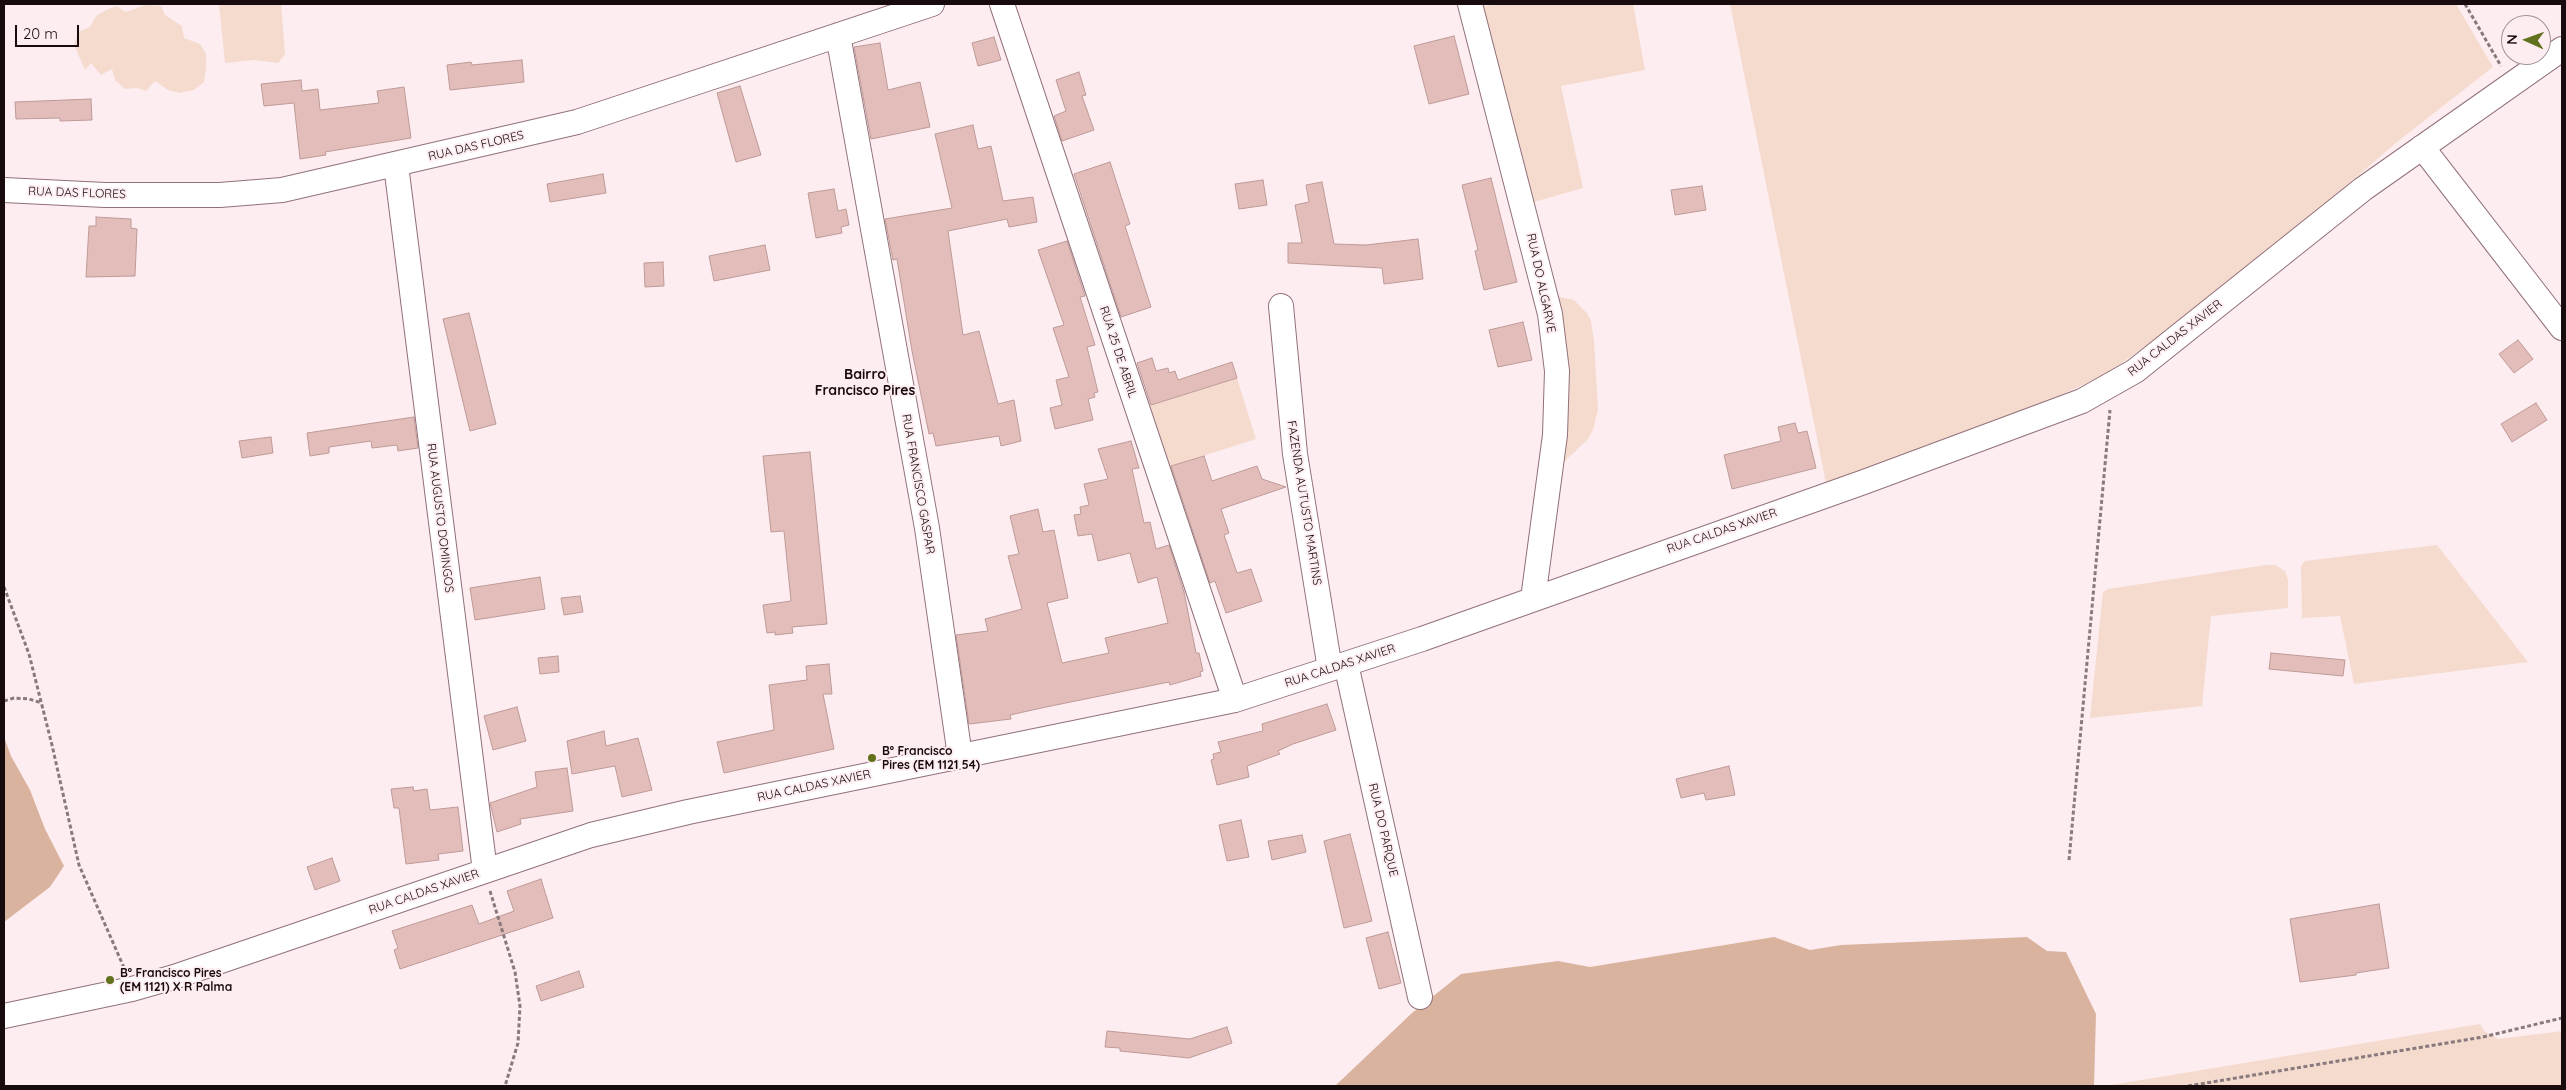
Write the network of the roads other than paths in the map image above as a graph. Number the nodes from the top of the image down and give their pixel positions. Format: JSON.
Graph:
{"nodes":[{"id":1,"x":932,"y":4,"type":"edge"},
{"id":2,"x":1002,"y":4,"type":"edge"},
{"id":3,"x":1470,"y":4,"type":"edge"},
{"id":4,"x":838,"y":35,"type":"junction"},
{"id":5,"x":2562,"y":49,"type":"edge"},
{"id":6,"x":2422,"y":147,"type":"junction"},
{"id":7,"x":396,"y":165,"type":"junction"},
{"id":8,"x":4,"y":190,"type":"edge"},
{"id":9,"x":1281,"y":306,"type":"dead end"},
{"id":10,"x":2562,"y":328,"type":"edge"},
{"id":11,"x":1533,"y":599,"type":"junction"},
{"id":12,"x":1338,"y":666,"type":"junction"},
{"id":13,"x":1235,"y":700,"type":"junction"},
{"id":14,"x":960,"y":756,"type":"junction"},
{"id":15,"x":484,"y":871,"type":"junction"},
{"id":16,"x":1420,"y":997,"type":"dead end"},
{"id":17,"x":4,"y":1016,"type":"edge"}],
"edges":[{"from":1,"to":4,"type":"street","name":"RUA DAS FLORES"},
{"from":2,"to":13,"type":"street","name":"RUA 25 DE ABRIL"},
{"from":3,"to":11,"type":"street","name":"RUA DO ALGARVE"},
{"from":4,"to":7,"type":"street","name":"RUA DAS FLORES"},
{"from":4,"to":14,"type":"street","name":"RUA FRANCISCO GASPAR"},
{"from":5,"to":6,"type":"street","name":"RUA CALDAS XAVIER"},
{"from":6,"to":10,"type":"street"},
{"from":6,"to":11,"type":"street","name":"RUA CALDAS XAVIER"},
{"from":7,"to":8,"type":"street","name":"RUA DAS FLORES"},
{"from":7,"to":15,"type":"street","name":"RUA AUGUSTO DOMINGOS"},
{"from":9,"to":12,"type":"street","name":"FAZENDA AUTUSTO MARTINS"},
{"from":11,"to":12,"type":"street","name":"RUA CALDAS XAVIER"},
{"from":12,"to":13,"type":"street","name":"RUA CALDAS XAVIER"},
{"from":12,"to":16,"type":"street","name":"RUA DO PARQUE"},
{"from":13,"to":14,"type":"street","name":"RUA CALDAS XAVIER"},
{"from":14,"to":15,"type":"street","name":"RUA CALDAS XAVIER"},
{"from":15,"to":17,"type":"street","name":"RUA CALDAS XAVIER"}]}
